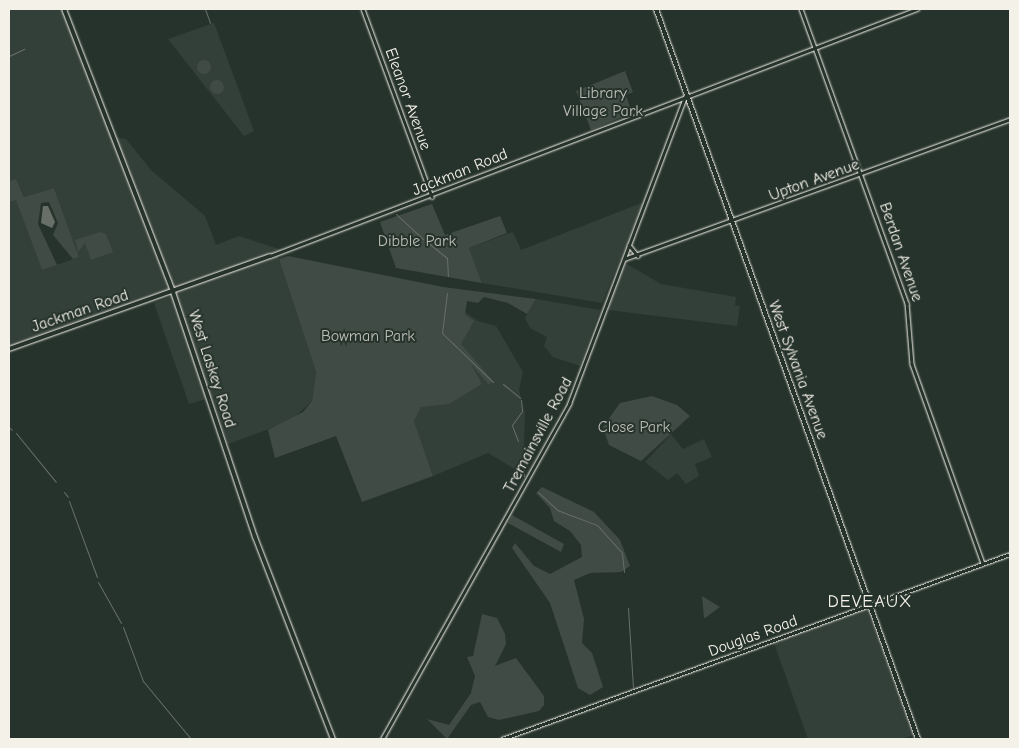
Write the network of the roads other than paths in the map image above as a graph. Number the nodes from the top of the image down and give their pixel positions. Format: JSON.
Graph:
{"nodes":[{"id":1,"x":64,"y":9,"type":"edge"},
{"id":2,"x":362,"y":9,"type":"edge"},
{"id":3,"x":656,"y":9,"type":"edge"},
{"id":4,"x":801,"y":9,"type":"edge"},
{"id":5,"x":917,"y":9,"type":"edge"},
{"id":6,"x":815,"y":47,"type":"junction"},
{"id":7,"x":686,"y":94,"type":"junction"},
{"id":8,"x":1010,"y":119,"type":"edge"},
{"id":9,"x":861,"y":175,"type":"junction"},
{"id":10,"x":432,"y":196,"type":"junction"},
{"id":11,"x":732,"y":222,"type":"junction"},
{"id":12,"x":629,"y":245,"type":"junction"},
{"id":13,"x":270,"y":256,"type":"joint"},
{"id":14,"x":640,"y":256,"type":"junction"},
{"id":15,"x":624,"y":259,"type":"junction"},
{"id":16,"x":173,"y":292,"type":"junction"},
{"id":17,"x":9,"y":349,"type":"edge"},
{"id":18,"x":1010,"y":554,"type":"edge"},
{"id":19,"x":983,"y":563,"type":"junction"},
{"id":20,"x":869,"y":605,"type":"junction"},
{"id":21,"x":333,"y":739,"type":"edge"},
{"id":22,"x":382,"y":739,"type":"edge"},
{"id":23,"x":502,"y":739,"type":"edge"},
{"id":24,"x":918,"y":739,"type":"edge"}],
"edges":[{"from":1,"to":16,"type":"main road","name":"West Laskey Road"},
{"from":2,"to":10,"type":"street","name":"Eleanor Avenue"},
{"from":3,"to":7,"type":"main road","name":"West Sylvania Avenue"},
{"from":4,"to":6,"type":"street","name":"Berdan Avenue"},
{"from":5,"to":6,"type":"street","name":"Jackman Road"},
{"from":6,"to":7,"type":"street","name":"Jackman Road"},
{"from":6,"to":9,"type":"street","name":"Berdan Avenue"},
{"from":7,"to":10,"type":"street","name":"Jackman Road"},
{"from":7,"to":11,"type":"main road","name":"West Sylvania Avenue"},
{"from":7,"to":12,"type":"street","name":"Tremainsville Road"},
{"from":8,"to":9,"type":"street","name":"Upton Avenue"},
{"from":9,"to":11,"type":"street","name":"Upton Avenue"},
{"from":9,"to":19,"type":"street","name":"Berdan Avenue"},
{"from":10,"to":13,"type":"street","name":"Jackman Road"},
{"from":11,"to":14,"type":"street","name":"Upton Avenue"},
{"from":11,"to":20,"type":"main road","name":"West Sylvania Avenue"},
{"from":12,"to":14,"type":"street"},
{"from":12,"to":15,"type":"street","name":"Tremainsville Road"},
{"from":13,"to":16,"type":"main road","name":"Jackman Road"},
{"from":14,"to":15,"type":"street","name":"Upton Avenue"},
{"from":15,"to":22,"type":"street","name":"Tremainsville Road"},
{"from":16,"to":17,"type":"main road","name":"Jackman Road"},
{"from":16,"to":21,"type":"main road","name":"West Laskey Road"},
{"from":18,"to":19,"type":"street","name":"Douglas Road"},
{"from":19,"to":20,"type":"street","name":"Douglas Road"},
{"from":20,"to":23,"type":"street","name":"Douglas Road"},
{"from":20,"to":24,"type":"main road","name":"West Sylvania Avenue"}]}
